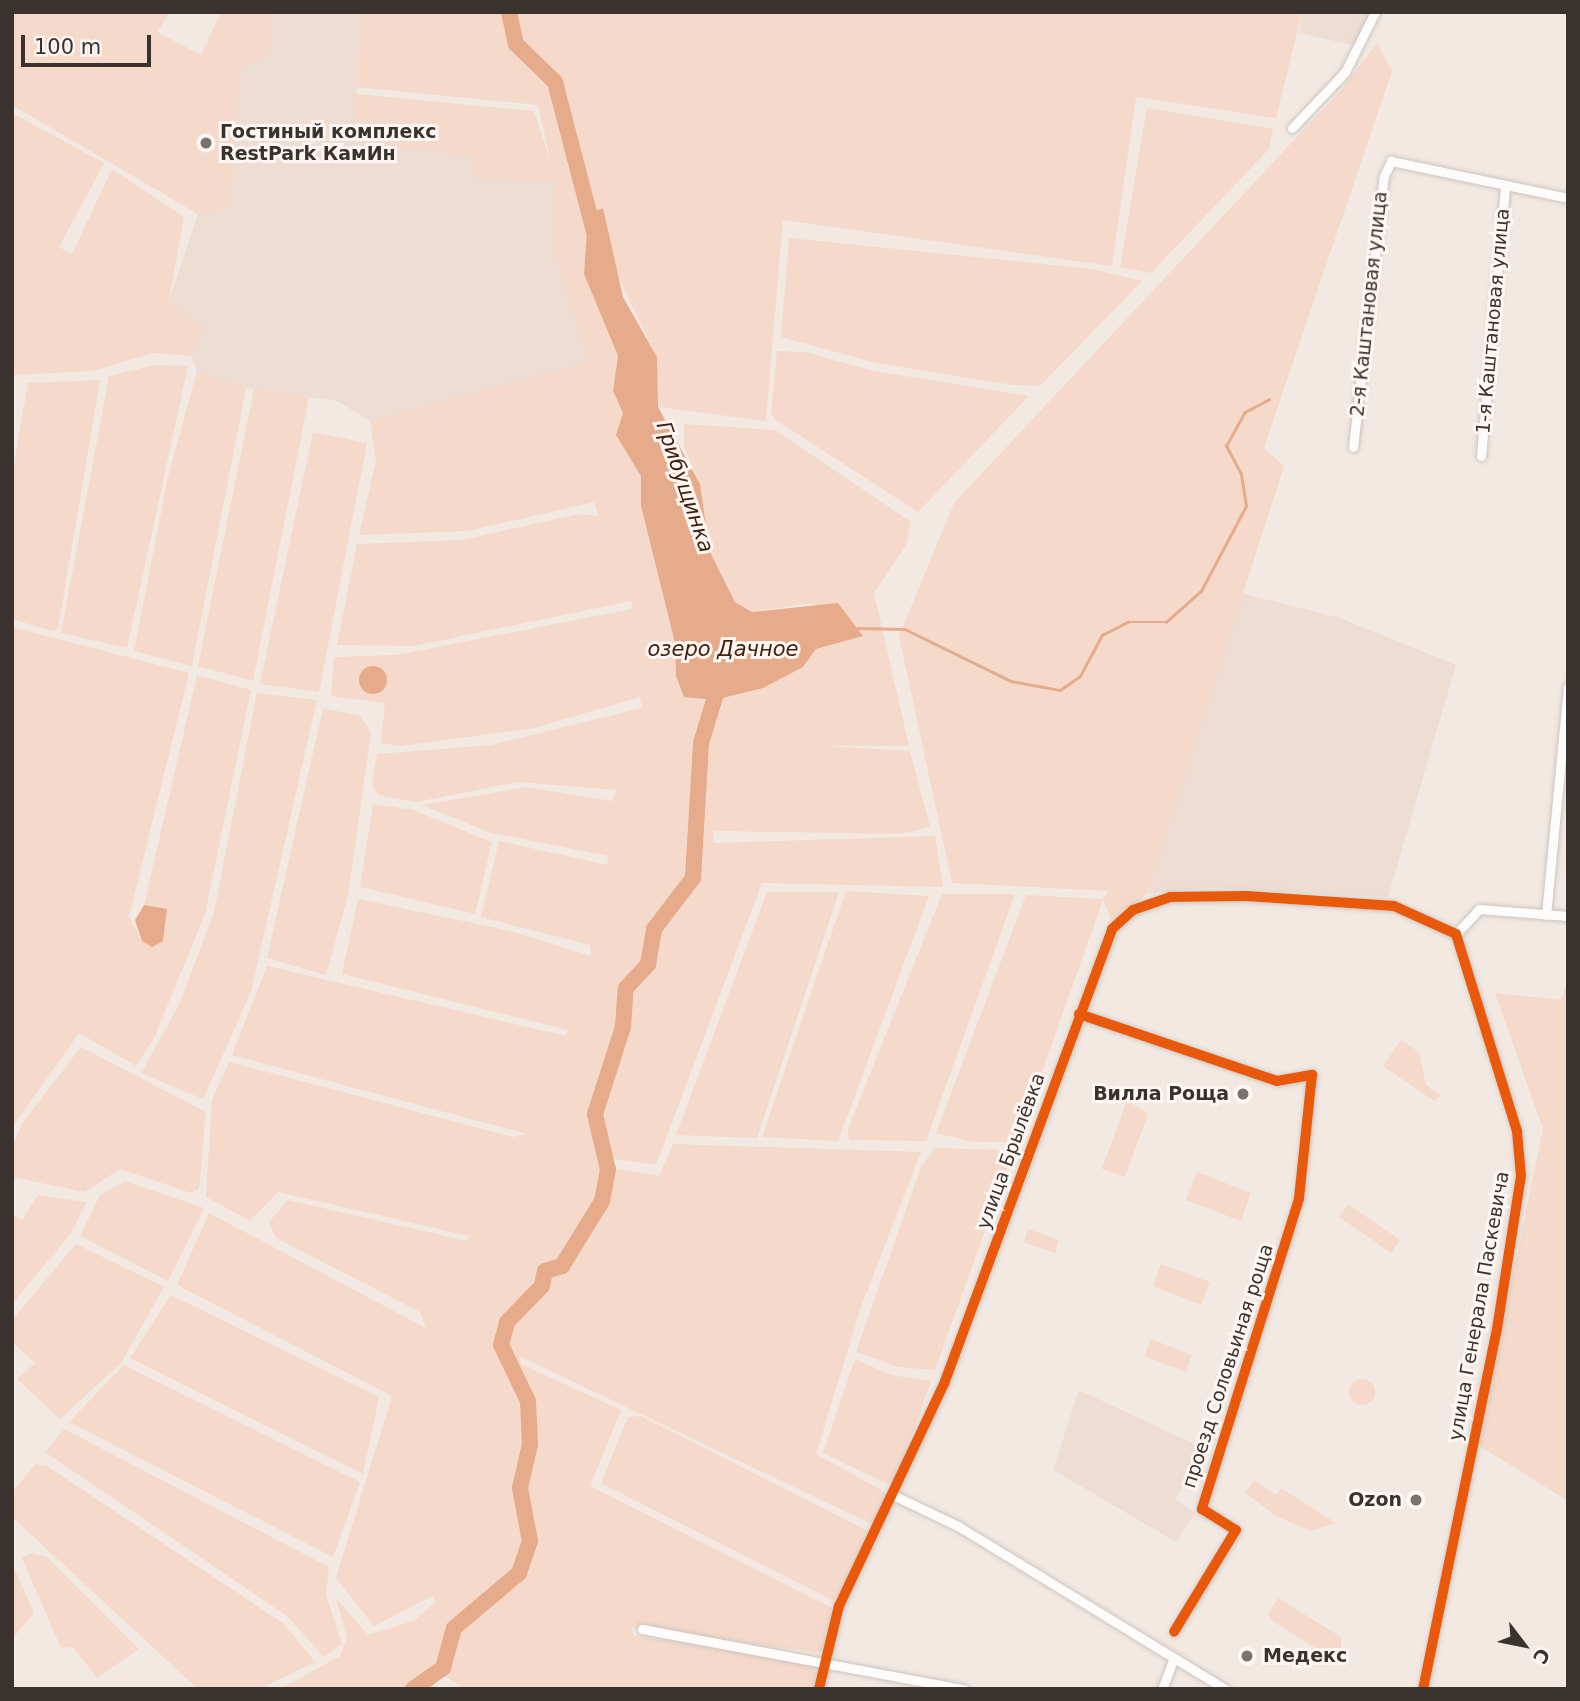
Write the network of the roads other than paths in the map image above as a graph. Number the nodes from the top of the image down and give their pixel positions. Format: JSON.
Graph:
{"nodes":[{"id":1,"x":1375,"y":12,"type":"edge"},
{"id":2,"x":1292,"y":128,"type":"dead end"},
{"id":3,"x":1505,"y":185,"type":"junction"},
{"id":4,"x":1568,"y":198,"type":"edge"},
{"id":5,"x":1353,"y":447,"type":"dead end"},
{"id":6,"x":1481,"y":456,"type":"dead end"},
{"id":7,"x":1568,"y":687,"type":"edge"},
{"id":8,"x":1546,"y":915,"type":"junction"},
{"id":9,"x":1568,"y":916,"type":"edge"},
{"id":10,"x":1456,"y":934,"type":"junction"},
{"id":11,"x":1079,"y":1014,"type":"junction"},
{"id":12,"x":895,"y":1496,"type":"junction"},
{"id":13,"x":642,"y":1629,"type":"dead end"},
{"id":14,"x":1174,"y":1632,"type":"dead end"},
{"id":15,"x":1174,"y":1658,"type":"junction"},
{"id":16,"x":824,"y":1663,"type":"junction"},
{"id":17,"x":909,"y":1684,"type":"edge"},
{"id":18,"x":819,"y":1689,"type":"edge"},
{"id":19,"x":964,"y":1689,"type":"edge"},
{"id":20,"x":1162,"y":1689,"type":"edge"},
{"id":21,"x":1226,"y":1689,"type":"edge"},
{"id":22,"x":1423,"y":1689,"type":"edge"}],
"edges":[{"from":1,"to":2,"type":"street"},
{"from":3,"to":4,"type":"street"},
{"from":3,"to":5,"type":"street","name":"2-я Каштановая улица"},
{"from":3,"to":6,"type":"street","name":"1-я Каштановая улица"},
{"from":7,"to":8,"type":"street"},
{"from":8,"to":9,"type":"street"},
{"from":8,"to":10,"type":"street"},
{"from":10,"to":11,"type":"street","name":"улица Брылёвка"},
{"from":10,"to":22,"type":"street","name":"улица Генерала Паскевича"},
{"from":11,"to":12,"type":"street","name":"улица Брылёвка"},
{"from":11,"to":14,"type":"street","name":"проезд Соловьиная роща"},
{"from":12,"to":15,"type":"street"},
{"from":12,"to":16,"type":"street","name":"улица Брылёвка"},
{"from":13,"to":16,"type":"street"},
{"from":15,"to":20,"type":"street"},
{"from":15,"to":21,"type":"street"},
{"from":16,"to":17,"type":"street"},
{"from":16,"to":18,"type":"street","name":"улица Брылёвка"},
{"from":17,"to":19,"type":"street"}]}
